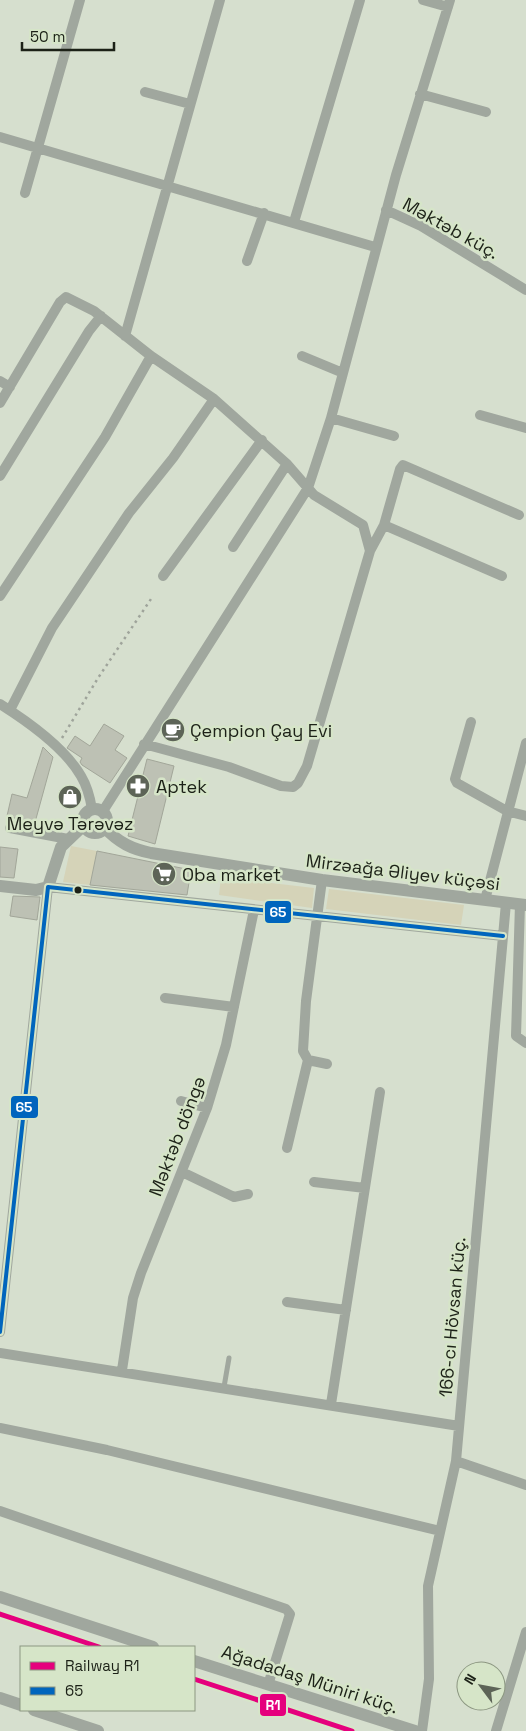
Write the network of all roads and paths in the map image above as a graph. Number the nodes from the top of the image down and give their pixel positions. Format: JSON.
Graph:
{"nodes":[{"id":1,"x":80,"y":0,"type":"edge"},
{"id":2,"x":220,"y":0,"type":"edge"},
{"id":3,"x":360,"y":0,"type":"edge"},
{"id":4,"x":423,"y":0,"type":"edge"},
{"id":5,"x":449,"y":3,"type":"edge"},
{"id":6,"x":145,"y":92,"type":"dead end"},
{"id":7,"x":420,"y":94,"type":"junction"},
{"id":8,"x":190,"y":104,"type":"junction"},
{"id":9,"x":486,"y":112,"type":"dead end"},
{"id":10,"x":0,"y":137,"type":"edge"},
{"id":11,"x":38,"y":148,"type":"junction"},
{"id":12,"x":167,"y":186,"type":"junction"},
{"id":13,"x":26,"y":193,"type":"dead end"},
{"id":14,"x":386,"y":210,"type":"junction"},
{"id":15,"x":264,"y":213,"type":"junction"},
{"id":16,"x":294,"y":222,"type":"junction"},
{"id":17,"x":375,"y":247,"type":"junction"},
{"id":18,"x":247,"y":261,"type":"dead end"},
{"id":19,"x":526,"y":290,"type":"edge"},
{"id":20,"x":101,"y":316,"type":"junction"},
{"id":21,"x":125,"y":336,"type":"junction"},
{"id":22,"x":151,"y":356,"type":"junction"},
{"id":23,"x":302,"y":356,"type":"dead end"},
{"id":24,"x":342,"y":373,"type":"junction"},
{"id":25,"x":0,"y":381,"type":"edge"},
{"id":26,"x":10,"y":387,"type":"junction"},
{"id":27,"x":214,"y":399,"type":"junction"},
{"id":28,"x":0,"y":403,"type":"edge"},
{"id":29,"x":480,"y":415,"type":"dead end"},
{"id":30,"x":331,"y":418,"type":"junction"},
{"id":31,"x":526,"y":428,"type":"edge"},
{"id":32,"x":394,"y":436,"type":"dead end"},
{"id":33,"x":262,"y":440,"type":"junction"},
{"id":34,"x":287,"y":464,"type":"junction"},
{"id":35,"x":0,"y":476,"type":"edge"},
{"id":36,"x":308,"y":488,"type":"junction"},
{"id":37,"x":519,"y":516,"type":"dead end"},
{"id":38,"x":384,"y":524,"type":"junction"},
{"id":39,"x":233,"y":547,"type":"dead end"},
{"id":40,"x":370,"y":551,"type":"junction"},
{"id":41,"x":163,"y":576,"type":"dead end"},
{"id":42,"x":502,"y":576,"type":"dead end"},
{"id":43,"x":0,"y":596,"type":"edge"},
{"id":44,"x":151,"y":599,"type":"dead end"},
{"id":45,"x":0,"y":704,"type":"edge"},
{"id":46,"x":10,"y":710,"type":"junction"},
{"id":47,"x":471,"y":722,"type":"dead end"},
{"id":48,"x":526,"y":743,"type":"edge"},
{"id":49,"x":144,"y":744,"type":"junction"},
{"id":50,"x":57,"y":748,"type":"junction"},
{"id":51,"x":98,"y":810,"type":"junction"},
{"id":52,"x":507,"y":810,"type":"junction"},
{"id":53,"x":526,"y":816,"type":"edge"},
{"id":54,"x":84,"y":825,"type":"junction"},
{"id":55,"x":10,"y":828,"type":"dead end"},
{"id":56,"x":105,"y":828,"type":"junction"},
{"id":57,"x":68,"y":839,"type":"junction"},
{"id":58,"x":322,"y":880,"type":"junction"},
{"id":59,"x":0,"y":886,"type":"edge"},
{"id":60,"x":48,"y":887,"type":"junction"},
{"id":61,"x":485,"y":900,"type":"junction"},
{"id":62,"x":506,"y":903,"type":"junction"},
{"id":63,"x":523,"y":905,"type":"edge"},
{"id":64,"x":254,"y":910,"type":"junction"},
{"id":65,"x":317,"y":916,"type":"junction"},
{"id":66,"x":503,"y":936,"type":"junction"},
{"id":67,"x":165,"y":998,"type":"dead end"},
{"id":68,"x":234,"y":1007,"type":"junction"},
{"id":69,"x":526,"y":1043,"type":"edge"},
{"id":70,"x":308,"y":1060,"type":"junction"},
{"id":71,"x":327,"y":1064,"type":"dead end"},
{"id":72,"x":380,"y":1092,"type":"dead end"},
{"id":73,"x":181,"y":1101,"type":"dead end"},
{"id":74,"x":207,"y":1108,"type":"junction"},
{"id":75,"x":287,"y":1148,"type":"dead end"},
{"id":76,"x":182,"y":1172,"type":"junction"},
{"id":77,"x":314,"y":1182,"type":"dead end"},
{"id":78,"x":365,"y":1188,"type":"junction"},
{"id":79,"x":248,"y":1194,"type":"dead end"},
{"id":80,"x":287,"y":1302,"type":"dead end"},
{"id":81,"x":346,"y":1310,"type":"junction"},
{"id":82,"x":0,"y":1332,"type":"edge"},
{"id":83,"x":0,"y":1352,"type":"edge"},
{"id":84,"x":229,"y":1358,"type":"dead end"},
{"id":85,"x":122,"y":1370,"type":"junction"},
{"id":86,"x":224,"y":1387,"type":"junction"},
{"id":87,"x":331,"y":1404,"type":"junction"},
{"id":88,"x":459,"y":1426,"type":"junction"},
{"id":89,"x":0,"y":1428,"type":"edge"},
{"id":90,"x":456,"y":1461,"type":"junction"},
{"id":91,"x":526,"y":1485,"type":"edge"},
{"id":92,"x":0,"y":1511,"type":"edge"},
{"id":93,"x":440,"y":1532,"type":"junction"},
{"id":94,"x":0,"y":1597,"type":"edge"},
{"id":95,"x":526,"y":1632,"type":"edge"},
{"id":96,"x":150,"y":1646,"type":"edge"},
{"id":97,"x":195,"y":1661,"type":"edge"},
{"id":98,"x":268,"y":1685,"type":"junction"},
{"id":99,"x":0,"y":1698,"type":"edge"},
{"id":100,"x":20,"y":1705,"type":"edge"},
{"id":101,"x":37,"y":1711,"type":"edge"},
{"id":102,"x":98,"y":1731,"type":"edge"},
{"id":103,"x":415,"y":1731,"type":"edge"},
{"id":104,"x":422,"y":1731,"type":"edge"},
{"id":105,"x":496,"y":1731,"type":"edge"}],
"edges":[{"from":1,"to":11,"type":"street"},
{"from":2,"to":8,"type":"street"},
{"from":3,"to":16,"type":"street"},
{"from":4,"to":5,"type":"street"},
{"from":5,"to":7,"type":"street"},
{"from":6,"to":8,"type":"street"},
{"from":7,"to":9,"type":"street"},
{"from":7,"to":14,"type":"street"},
{"from":8,"to":12,"type":"street"},
{"from":10,"to":11,"type":"street"},
{"from":11,"to":12,"type":"street"},
{"from":11,"to":13,"type":"street"},
{"from":12,"to":15,"type":"street"},
{"from":12,"to":21,"type":"street"},
{"from":14,"to":17,"type":"street"},
{"from":14,"to":19,"type":"street","name":"Məktəb küç."},
{"from":15,"to":16,"type":"street"},
{"from":15,"to":18,"type":"street"},
{"from":16,"to":17,"type":"street"},
{"from":17,"to":24,"type":"street"},
{"from":20,"to":21,"type":"street"},
{"from":20,"to":26,"type":"street"},
{"from":20,"to":35,"type":"street"},
{"from":21,"to":22,"type":"street"},
{"from":22,"to":27,"type":"street"},
{"from":22,"to":43,"type":"street"},
{"from":23,"to":24,"type":"street"},
{"from":24,"to":30,"type":"street"},
{"from":25,"to":26,"type":"street"},
{"from":26,"to":28,"type":"street"},
{"from":27,"to":33,"type":"street"},
{"from":27,"to":46,"type":"street"},
{"from":29,"to":31,"type":"street"},
{"from":30,"to":32,"type":"street"},
{"from":30,"to":36,"type":"street"},
{"from":33,"to":34,"type":"street"},
{"from":33,"to":41,"type":"street"},
{"from":34,"to":36,"type":"street"},
{"from":34,"to":39,"type":"street"},
{"from":36,"to":40,"type":"street"},
{"from":36,"to":49,"type":"street"},
{"from":37,"to":38,"type":"street"},
{"from":38,"to":40,"type":"street"},
{"from":38,"to":42,"type":"street"},
{"from":40,"to":49,"type":"street"},
{"from":44,"to":50,"type":"path"},
{"from":45,"to":46,"type":"street"},
{"from":46,"to":50,"type":"street"},
{"from":47,"to":52,"type":"street"},
{"from":48,"to":52,"type":"street"},
{"from":49,"to":51,"type":"street"},
{"from":50,"to":51,"type":"street"},
{"from":51,"to":54,"type":"street"},
{"from":51,"to":56,"type":"street"},
{"from":52,"to":53,"type":"street"},
{"from":52,"to":61,"type":"street"},
{"from":54,"to":56,"type":"street"},
{"from":54,"to":57,"type":"street"},
{"from":55,"to":57,"type":"street"},
{"from":56,"to":58,"type":"street","name":"Mirzəağa Əliyev küçəsi"},
{"from":57,"to":60,"type":"street"},
{"from":58,"to":61,"type":"street","name":"Mirzəağa Əliyev küçəsi"},
{"from":58,"to":65,"type":"street"},
{"from":59,"to":60,"type":"street"},
{"from":60,"to":64,"type":"street"},
{"from":60,"to":82,"type":"street"},
{"from":61,"to":62,"type":"street","name":"Mirzəağa Əliyev küçəsi"},
{"from":62,"to":63,"type":"street","name":"Mirzəağa Əliyev küçəsi"},
{"from":62,"to":66,"type":"street","name":"166-cı Hövsan küç."},
{"from":63,"to":69,"type":"street"},
{"from":64,"to":65,"type":"street"},
{"from":64,"to":68,"type":"street","name":"Məktəb döngə"},
{"from":65,"to":66,"type":"street"},
{"from":65,"to":70,"type":"street"},
{"from":66,"to":88,"type":"street","name":"166-cı Hövsan küç."},
{"from":67,"to":68,"type":"street"},
{"from":68,"to":74,"type":"street","name":"Məktəb döngə"},
{"from":70,"to":71,"type":"street"},
{"from":70,"to":75,"type":"street"},
{"from":72,"to":78,"type":"street"},
{"from":73,"to":74,"type":"street"},
{"from":74,"to":76,"type":"street","name":"Məktəb döngə"},
{"from":76,"to":79,"type":"street"},
{"from":76,"to":85,"type":"street","name":"Məktəb döngə"},
{"from":77,"to":78,"type":"street"},
{"from":78,"to":81,"type":"street"},
{"from":80,"to":81,"type":"street"},
{"from":81,"to":87,"type":"street"},
{"from":83,"to":85,"type":"street"},
{"from":84,"to":86,"type":"lane"},
{"from":85,"to":86,"type":"street"},
{"from":86,"to":87,"type":"street"},
{"from":87,"to":88,"type":"street"},
{"from":88,"to":90,"type":"street","name":"166-cı Hövsan küç."},
{"from":89,"to":93,"type":"street"},
{"from":90,"to":91,"type":"street"},
{"from":90,"to":93,"type":"street","name":"166-cı Hövsan küç."},
{"from":92,"to":98,"type":"street"},
{"from":93,"to":104,"type":"street","name":"166-cı Hövsan küç."},
{"from":94,"to":96,"type":"street"},
{"from":95,"to":105,"type":"street"},
{"from":97,"to":98,"type":"street","name":"Ağadadaş Müniri küç."},
{"from":98,"to":103,"type":"street","name":"Ağadadaş Müniri küç."},
{"from":99,"to":100,"type":"street"},
{"from":101,"to":102,"type":"street"}]}
